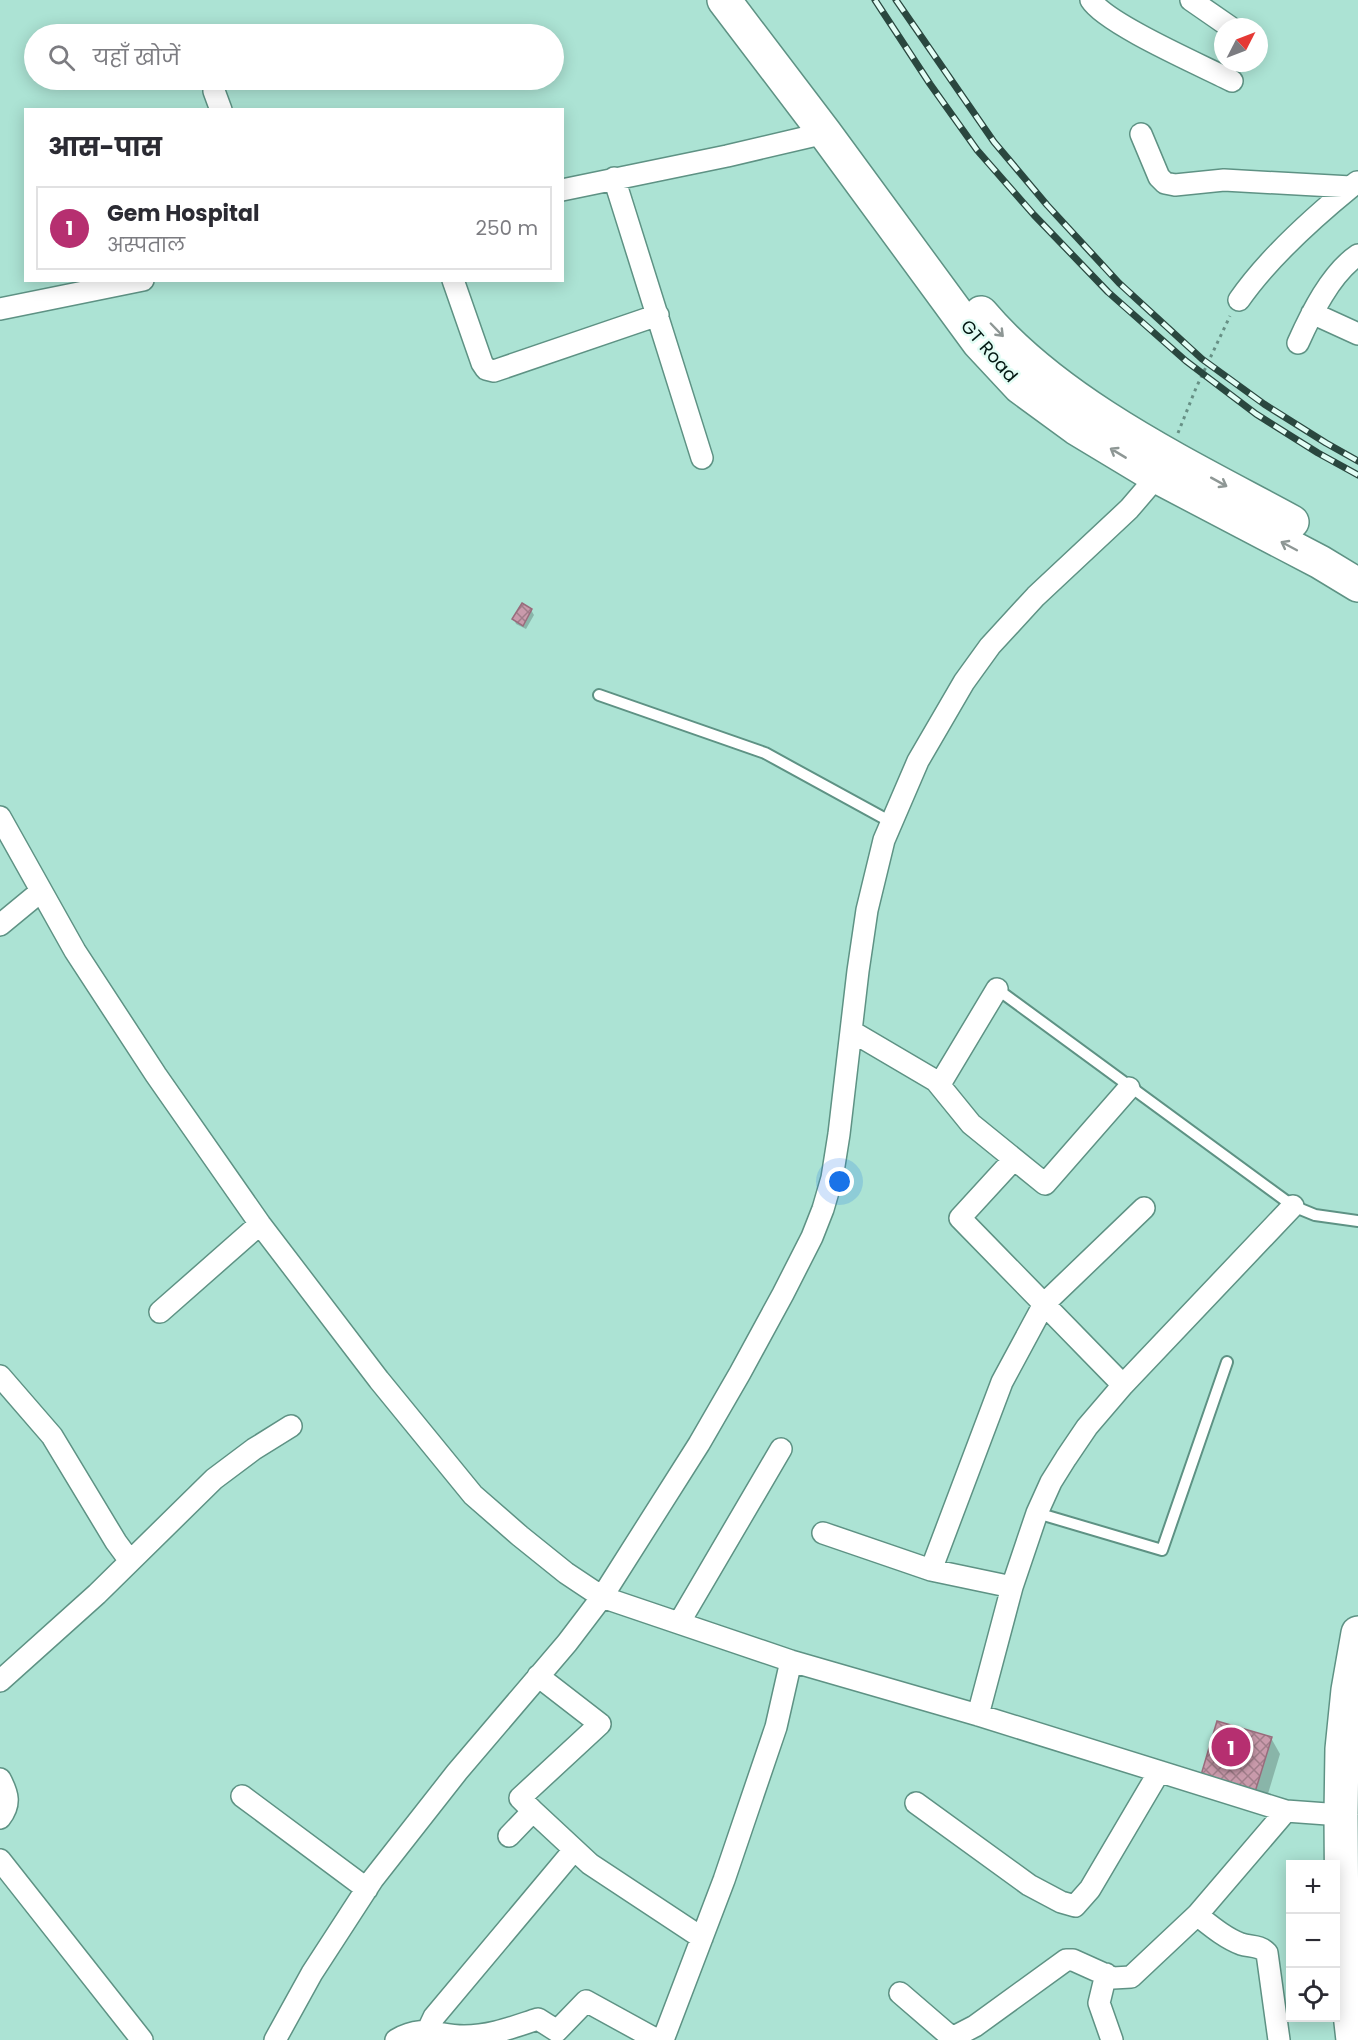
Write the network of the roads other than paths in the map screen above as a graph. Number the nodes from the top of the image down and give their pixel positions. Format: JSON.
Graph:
{"nodes":[{"id":1,"x":1091,"y":0,"type":"edge"},
{"id":2,"x":1191,"y":0,"type":"edge"},
{"id":3,"x":736,"y":2,"type":"edge"},
{"id":4,"x":1217,"y":18,"type":"edge"},
{"id":5,"x":1232,"y":81,"type":"dead end"},
{"id":6,"x":825,"y":133,"type":"junction"},
{"id":7,"x":1141,"y":134,"type":"dead end"},
{"id":8,"x":614,"y":178,"type":"junction"},
{"id":9,"x":1354,"y":185,"type":"edge"},
{"id":10,"x":564,"y":190,"type":"edge"},
{"id":11,"x":1358,"y":255,"type":"edge"},
{"id":12,"x":133,"y":282,"type":"edge"},
{"id":13,"x":454,"y":282,"type":"edge"},
{"id":14,"x":1239,"y":300,"type":"road end"},
{"id":15,"x":0,"y":309,"type":"edge"},
{"id":16,"x":1312,"y":313,"type":"junction"},
{"id":17,"x":658,"y":315,"type":"junction"},
{"id":18,"x":1358,"y":334,"type":"edge"},
{"id":19,"x":1298,"y":343,"type":"dead end"},
{"id":20,"x":702,"y":458,"type":"dead end"},
{"id":21,"x":1161,"y":464,"type":"junction"},
{"id":22,"x":1358,"y":562,"type":"edge"},
{"id":23,"x":1358,"y":585,"type":"edge"},
{"id":24,"x":600,"y":695,"type":"dead end"},
{"id":25,"x":0,"y":817,"type":"edge"},
{"id":26,"x":891,"y":822,"type":"junction"},
{"id":27,"x":40,"y":892,"type":"junction"},
{"id":28,"x":0,"y":925,"type":"edge"},
{"id":29,"x":997,"y":990,"type":"joint"},
{"id":30,"x":851,"y":1031,"type":"junction"},
{"id":31,"x":936,"y":1081,"type":"junction"},
{"id":32,"x":1130,"y":1088,"type":"junction"},
{"id":33,"x":1014,"y":1159,"type":"junction"},
{"id":34,"x":1293,"y":1206,"type":"junction"},
{"id":35,"x":1144,"y":1208,"type":"dead end"},
{"id":36,"x":1358,"y":1221,"type":"edge"},
{"id":37,"x":260,"y":1224,"type":"junction"},
{"id":38,"x":1044,"y":1304,"type":"junction"},
{"id":39,"x":160,"y":1312,"type":"dead end"},
{"id":40,"x":1227,"y":1362,"type":"dead end"},
{"id":41,"x":0,"y":1376,"type":"edge"},
{"id":42,"x":1123,"y":1385,"type":"junction"},
{"id":43,"x":291,"y":1426,"type":"dead end"},
{"id":44,"x":781,"y":1449,"type":"dead end"},
{"id":45,"x":1037,"y":1513,"type":"junction"},
{"id":46,"x":823,"y":1533,"type":"dead end"},
{"id":47,"x":130,"y":1561,"type":"junction"},
{"id":48,"x":931,"y":1569,"type":"junction"},
{"id":49,"x":1012,"y":1587,"type":"junction"},
{"id":50,"x":602,"y":1597,"type":"junction"},
{"id":51,"x":679,"y":1623,"type":"junction"},
{"id":52,"x":1358,"y":1633,"type":"edge"},
{"id":53,"x":791,"y":1661,"type":"junction"},
{"id":54,"x":538,"y":1676,"type":"junction"},
{"id":55,"x":0,"y":1681,"type":"edge"},
{"id":56,"x":1353,"y":1691,"type":"edge"},
{"id":57,"x":978,"y":1715,"type":"junction"},
{"id":58,"x":1159,"y":1772,"type":"junction"},
{"id":59,"x":0,"y":1779,"type":"edge"},
{"id":60,"x":242,"y":1796,"type":"dead end"},
{"id":61,"x":916,"y":1803,"type":"dead end"},
{"id":62,"x":533,"y":1811,"type":"junction"},
{"id":63,"x":1286,"y":1811,"type":"junction"},
{"id":64,"x":1341,"y":1815,"type":"junction"},
{"id":65,"x":0,"y":1818,"type":"edge"},
{"id":66,"x":509,"y":1836,"type":"dead end"},
{"id":67,"x":574,"y":1850,"type":"junction"},
{"id":68,"x":0,"y":1860,"type":"edge"},
{"id":69,"x":1341,"y":1871,"type":"junction"},
{"id":70,"x":367,"y":1888,"type":"junction"},
{"id":71,"x":1197,"y":1916,"type":"junction"},
{"id":72,"x":1358,"y":1933,"type":"edge"},
{"id":73,"x":702,"y":1938,"type":"junction"},
{"id":74,"x":1106,"y":1974,"type":"junction"},
{"id":75,"x":900,"y":1993,"type":"dead end"},
{"id":76,"x":427,"y":2032,"type":"junction"},
{"id":77,"x":950,"y":2039,"type":"edge"},
{"id":78,"x":142,"y":2040,"type":"edge"},
{"id":79,"x":275,"y":2040,"type":"edge"},
{"id":80,"x":396,"y":2040,"type":"edge"},
{"id":81,"x":657,"y":2040,"type":"edge"},
{"id":82,"x":663,"y":2040,"type":"edge"},
{"id":83,"x":1112,"y":2040,"type":"edge"},
{"id":84,"x":1279,"y":2040,"type":"edge"},
{"id":85,"x":1353,"y":2040,"type":"edge"}],
"edges":[{"from":1,"to":5,"type":"street"},
{"from":2,"to":4,"type":"street"},
{"from":3,"to":6,"type":"highway","name":"GT Road"},
{"from":3,"to":21,"type":"highway","name":"GT Road","one_way":true},
{"from":6,"to":8,"type":"street"},
{"from":21,"to":6,"type":"highway","name":"GT Road","one_way":true},
{"from":7,"to":9,"type":"street"},
{"from":8,"to":10,"type":"street"},
{"from":8,"to":17,"type":"street"},
{"from":9,"to":14,"type":"street"},
{"from":11,"to":16,"type":"street"},
{"from":12,"to":15,"type":"street"},
{"from":13,"to":17,"type":"street"},
{"from":16,"to":18,"type":"street"},
{"from":16,"to":19,"type":"street"},
{"from":17,"to":20,"type":"street"},
{"from":21,"to":22,"type":"highway","name":"GT Road","one_way":true},
{"from":23,"to":21,"type":"highway","name":"GT Road","one_way":true},
{"from":21,"to":26,"type":"street"},
{"from":24,"to":26,"type":"lane"},
{"from":25,"to":27,"type":"street"},
{"from":26,"to":30,"type":"street"},
{"from":27,"to":28,"type":"street"},
{"from":27,"to":37,"type":"street"},
{"from":29,"to":31,"type":"street"},
{"from":29,"to":32,"type":"lane"},
{"from":30,"to":31,"type":"street"},
{"from":30,"to":50,"type":"street"},
{"from":31,"to":33,"type":"street"},
{"from":32,"to":33,"type":"street"},
{"from":32,"to":34,"type":"lane"},
{"from":33,"to":38,"type":"street"},
{"from":34,"to":36,"type":"lane"},
{"from":34,"to":42,"type":"street"},
{"from":35,"to":38,"type":"street"},
{"from":37,"to":39,"type":"street"},
{"from":37,"to":50,"type":"street"},
{"from":38,"to":42,"type":"street"},
{"from":38,"to":48,"type":"street"},
{"from":40,"to":45,"type":"lane"},
{"from":41,"to":47,"type":"street"},
{"from":42,"to":45,"type":"street"},
{"from":43,"to":47,"type":"street"},
{"from":44,"to":51,"type":"street"},
{"from":45,"to":49,"type":"street"},
{"from":46,"to":48,"type":"street"},
{"from":47,"to":55,"type":"street"},
{"from":48,"to":49,"type":"street"},
{"from":49,"to":57,"type":"street"},
{"from":50,"to":51,"type":"street"},
{"from":50,"to":54,"type":"street"},
{"from":51,"to":53,"type":"street"},
{"from":52,"to":56,"type":"highway"},
{"from":53,"to":57,"type":"street"},
{"from":53,"to":73,"type":"street"},
{"from":54,"to":62,"type":"street"},
{"from":54,"to":70,"type":"street"},
{"from":56,"to":64,"type":"highway"},
{"from":57,"to":58,"type":"street"},
{"from":58,"to":61,"type":"street"},
{"from":58,"to":63,"type":"street"},
{"from":59,"to":65,"type":"street"},
{"from":60,"to":70,"type":"street"},
{"from":62,"to":66,"type":"street"},
{"from":62,"to":67,"type":"street"},
{"from":63,"to":64,"type":"street"},
{"from":63,"to":71,"type":"street"},
{"from":64,"to":69,"type":"highway"},
{"from":67,"to":73,"type":"street"},
{"from":67,"to":76,"type":"street"},
{"from":68,"to":78,"type":"street"},
{"from":69,"to":72,"type":"highway"},
{"from":69,"to":85,"type":"highway"},
{"from":70,"to":79,"type":"street"},
{"from":71,"to":74,"type":"street"},
{"from":71,"to":84,"type":"street"},
{"from":73,"to":82,"type":"street"},
{"from":74,"to":77,"type":"street"},
{"from":74,"to":83,"type":"street"},
{"from":75,"to":77,"type":"street"},
{"from":76,"to":80,"type":"street"},
{"from":76,"to":81,"type":"street"}]}
